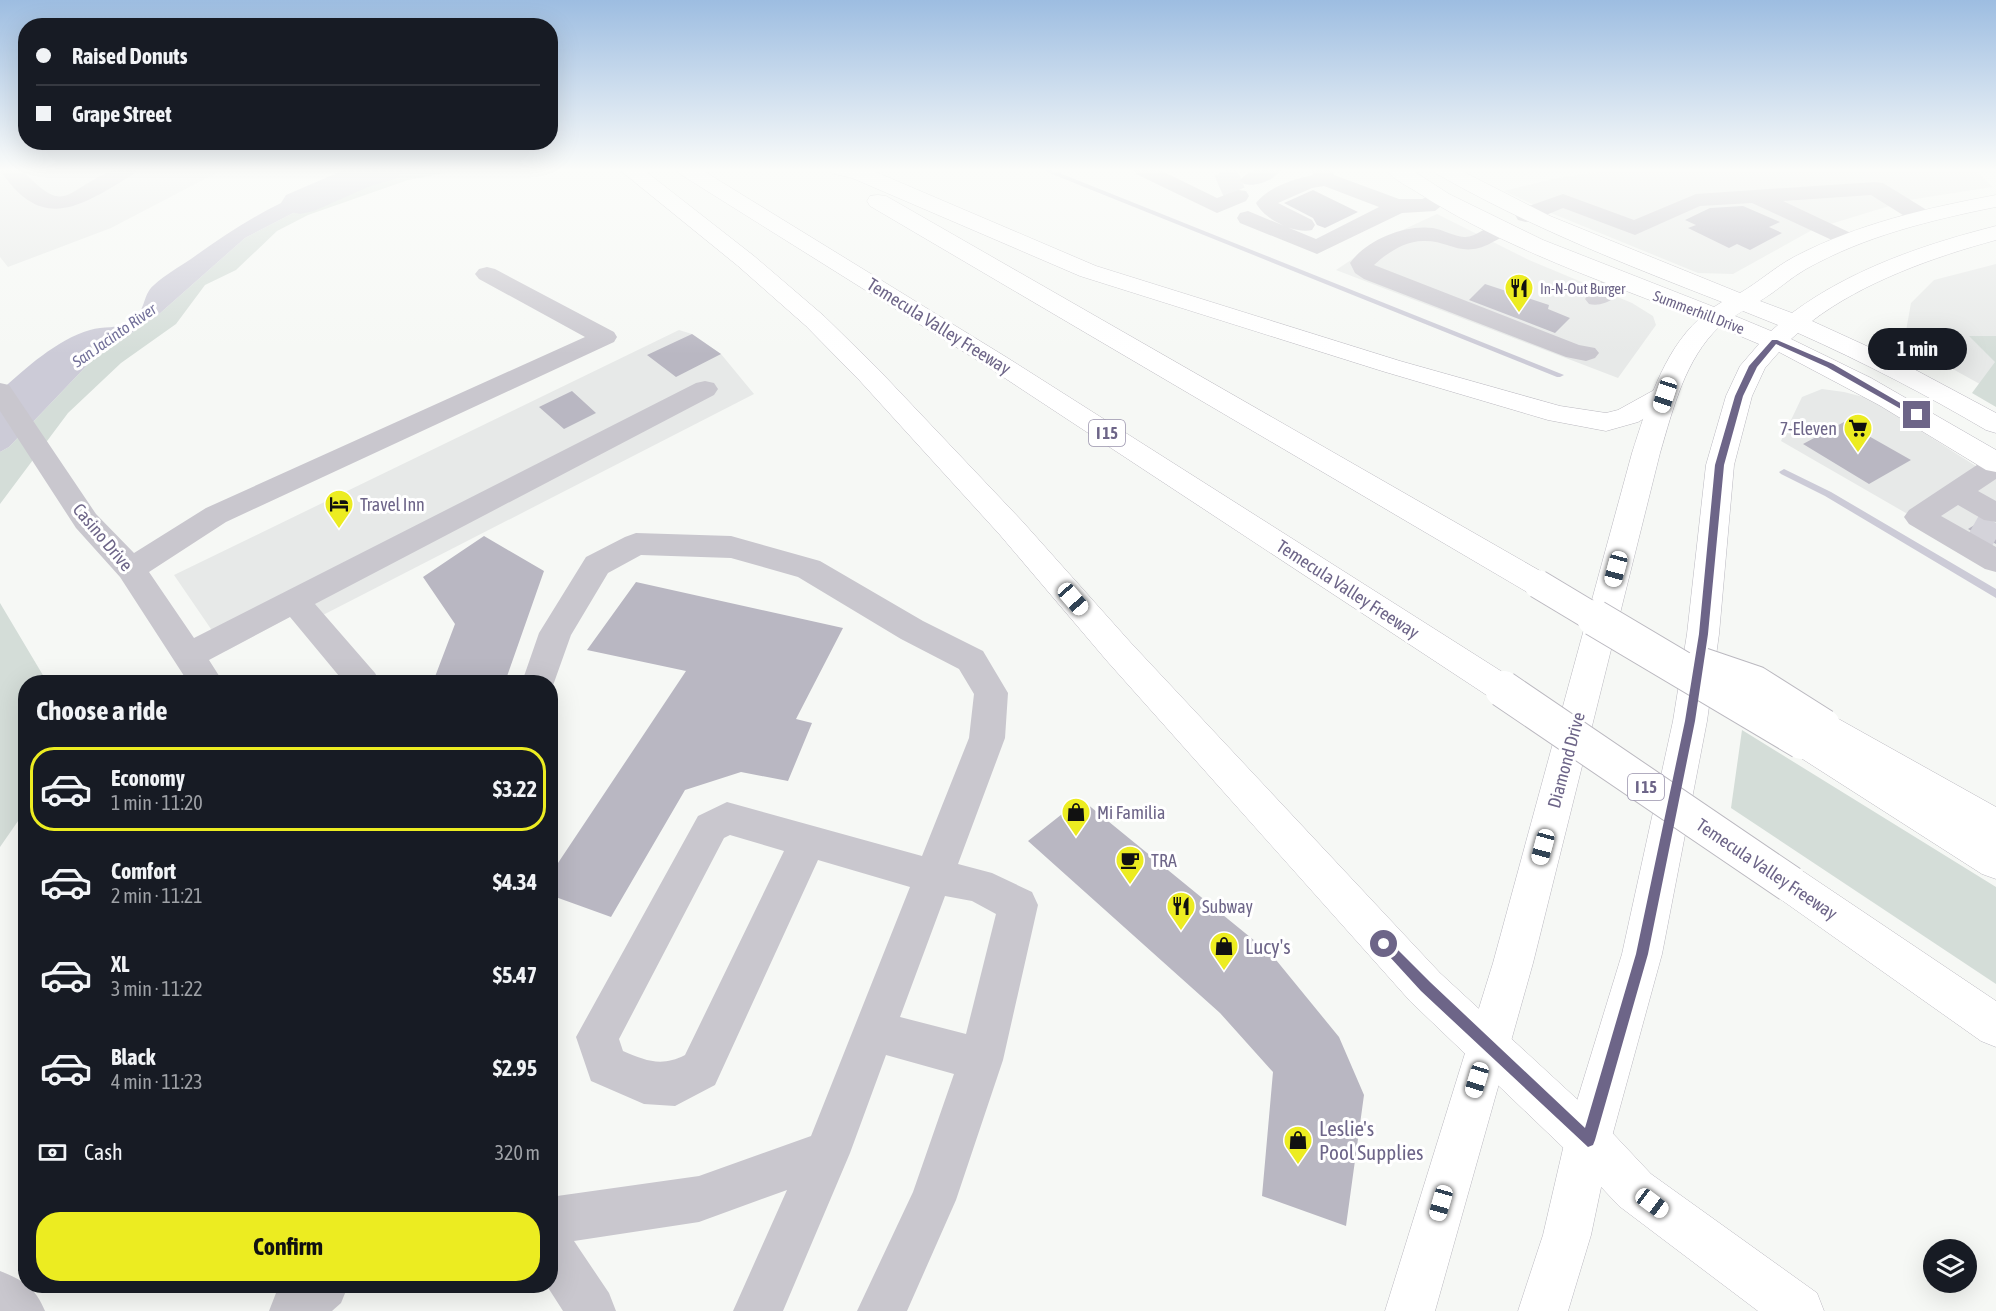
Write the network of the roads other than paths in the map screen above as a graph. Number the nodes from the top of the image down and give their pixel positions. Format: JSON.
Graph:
{"nodes":[{"id":1,"x":706,"y":231,"type":"edge"},
{"id":2,"x":787,"y":231,"type":"edge"},
{"id":3,"x":931,"y":231,"type":"edge"},
{"id":4,"x":995,"y":231,"type":"edge"},
{"id":5,"x":1278,"y":231,"type":"edge"},
{"id":6,"x":1316,"y":231,"type":"edge"},
{"id":7,"x":1348,"y":231,"type":"edge"},
{"id":8,"x":1495,"y":231,"type":"edge"},
{"id":9,"x":1501,"y":231,"type":"edge"},
{"id":10,"x":1566,"y":231,"type":"edge"},
{"id":11,"x":1831,"y":231,"type":"edge"},
{"id":12,"x":1876,"y":231,"type":"edge"},
{"id":13,"x":1996,"y":233,"type":"edge"},
{"id":14,"x":1332,"y":239,"type":"junction"},
{"id":15,"x":1847,"y":240,"type":"junction"},
{"id":16,"x":487,"y":274,"type":"dead end"},
{"id":17,"x":1619,"y":281,"type":"junction"},
{"id":18,"x":1597,"y":298,"type":"dead end"},
{"id":19,"x":1739,"y":302,"type":"junction"},
{"id":20,"x":1713,"y":317,"type":"junction"},
{"id":21,"x":1784,"y":332,"type":"junction"},
{"id":22,"x":1586,"y":353,"type":"dead end"},
{"id":23,"x":705,"y":388,"type":"dead end"},
{"id":24,"x":0,"y":391,"type":"edge"},
{"id":25,"x":1665,"y":395,"type":"junction"},
{"id":26,"x":1996,"y":424,"type":"edge"},
{"id":27,"x":1996,"y":465,"type":"edge"},
{"id":28,"x":1955,"y":493,"type":"junction"},
{"id":29,"x":1988,"y":512,"type":"edge"},
{"id":30,"x":1996,"y":561,"type":"edge"},
{"id":31,"x":130,"y":569,"type":"junction"},
{"id":32,"x":294,"y":600,"type":"junction"},
{"id":33,"x":189,"y":655,"type":"junction"},
{"id":34,"x":202,"y":675,"type":"edge"},
{"id":35,"x":357,"y":675,"type":"edge"},
{"id":36,"x":541,"y":675,"type":"edge"},
{"id":37,"x":1812,"y":734,"type":"junction"},
{"id":38,"x":1996,"y":826,"type":"edge"},
{"id":39,"x":808,"y":841,"type":"junction"},
{"id":40,"x":1996,"y":862,"type":"edge"},
{"id":41,"x":933,"y":877,"type":"junction"},
{"id":42,"x":1996,"y":1026,"type":"edge"},
{"id":43,"x":874,"y":1031,"type":"junction"},
{"id":44,"x":1488,"y":1044,"type":"junction"},
{"id":45,"x":981,"y":1060,"type":"junction"},
{"id":46,"x":1588,"y":1140,"type":"junction"},
{"id":47,"x":827,"y":1153,"type":"junction"},
{"id":48,"x":558,"y":1220,"type":"edge"},
{"id":49,"x":558,"y":1261,"type":"edge"},
{"id":50,"x":316,"y":1293,"type":"edge"},
{"id":51,"x":0,"y":1296,"type":"edge"},
{"id":52,"x":585,"y":1308,"type":"edge"},
{"id":53,"x":20,"y":1311,"type":"edge"},
{"id":54,"x":294,"y":1311,"type":"edge"},
{"id":55,"x":758,"y":1311,"type":"edge"},
{"id":56,"x":882,"y":1311,"type":"edge"},
{"id":57,"x":1410,"y":1311,"type":"edge"},
{"id":58,"x":1543,"y":1311,"type":"edge"},
{"id":59,"x":1799,"y":1311,"type":"edge"}],
"edges":[{"from":1,"to":44,"type":"main road"},
{"from":2,"to":42,"type":"main road","name":"Temecula Valley Freeway","number":"I 15","bridge":true},
{"from":3,"to":37,"type":"main road","bridge":true},
{"from":4,"to":25,"type":"main road"},
{"from":5,"to":14,"type":"street"},
{"from":6,"to":14,"type":"street"},
{"from":7,"to":14,"type":"street"},
{"from":8,"to":22,"type":"street"},
{"from":9,"to":17,"type":"main road","name":"Summerhill Drive"},
{"from":10,"to":19,"type":"main road","name":"Summerhill Drive"},
{"from":11,"to":15,"type":"street"},
{"from":12,"to":15,"type":"main road","name":"Diamond Drive"},
{"from":13,"to":21,"type":"main road"},
{"from":15,"to":19,"type":"main road","name":"Diamond Drive"},
{"from":16,"to":31,"type":"street"},
{"from":17,"to":18,"type":"street"},
{"from":17,"to":20,"type":"main road","name":"Summerhill Drive"},
{"from":19,"to":20,"type":"main road","name":"Diamond Drive"},
{"from":19,"to":21,"type":"main road","name":"Summerhill Drive"},
{"from":20,"to":21,"type":"main road","name":"Summerhill Drive"},
{"from":20,"to":25,"type":"main road","name":"Diamond Drive"},
{"from":21,"to":26,"type":"main road"},
{"from":21,"to":27,"type":"main road"},
{"from":21,"to":46,"type":"main road"},
{"from":23,"to":32,"type":"street"},
{"from":24,"to":31,"type":"street","name":"Casino Drive"},
{"from":25,"to":44,"type":"main road","name":"Diamond Drive"},
{"from":27,"to":28,"type":"street"},
{"from":28,"to":29,"type":"street"},
{"from":28,"to":29,"type":"street"},
{"from":28,"to":30,"type":"street"},
{"from":31,"to":33,"type":"street","name":"Casino Drive"},
{"from":32,"to":33,"type":"street"},
{"from":32,"to":35,"type":"street"},
{"from":33,"to":34,"type":"street","name":"Casino Drive"},
{"from":36,"to":41,"type":"street"},
{"from":37,"to":38,"type":"main road"},
{"from":37,"to":40,"type":"main road"},
{"from":39,"to":39,"type":"street"},
{"from":39,"to":41,"type":"street"},
{"from":41,"to":43,"type":"street"},
{"from":41,"to":45,"type":"street"},
{"from":43,"to":45,"type":"street"},
{"from":43,"to":47,"type":"street"},
{"from":44,"to":46,"type":"main road"},
{"from":44,"to":57,"type":"main road","name":"Diamond Drive"},
{"from":45,"to":56,"type":"street"},
{"from":46,"to":58,"type":"main road"},
{"from":46,"to":59,"type":"main road"},
{"from":47,"to":48,"type":"street"},
{"from":47,"to":55,"type":"street"},
{"from":49,"to":52,"type":"street"},
{"from":50,"to":54,"type":"street"},
{"from":51,"to":53,"type":"street"}]}
